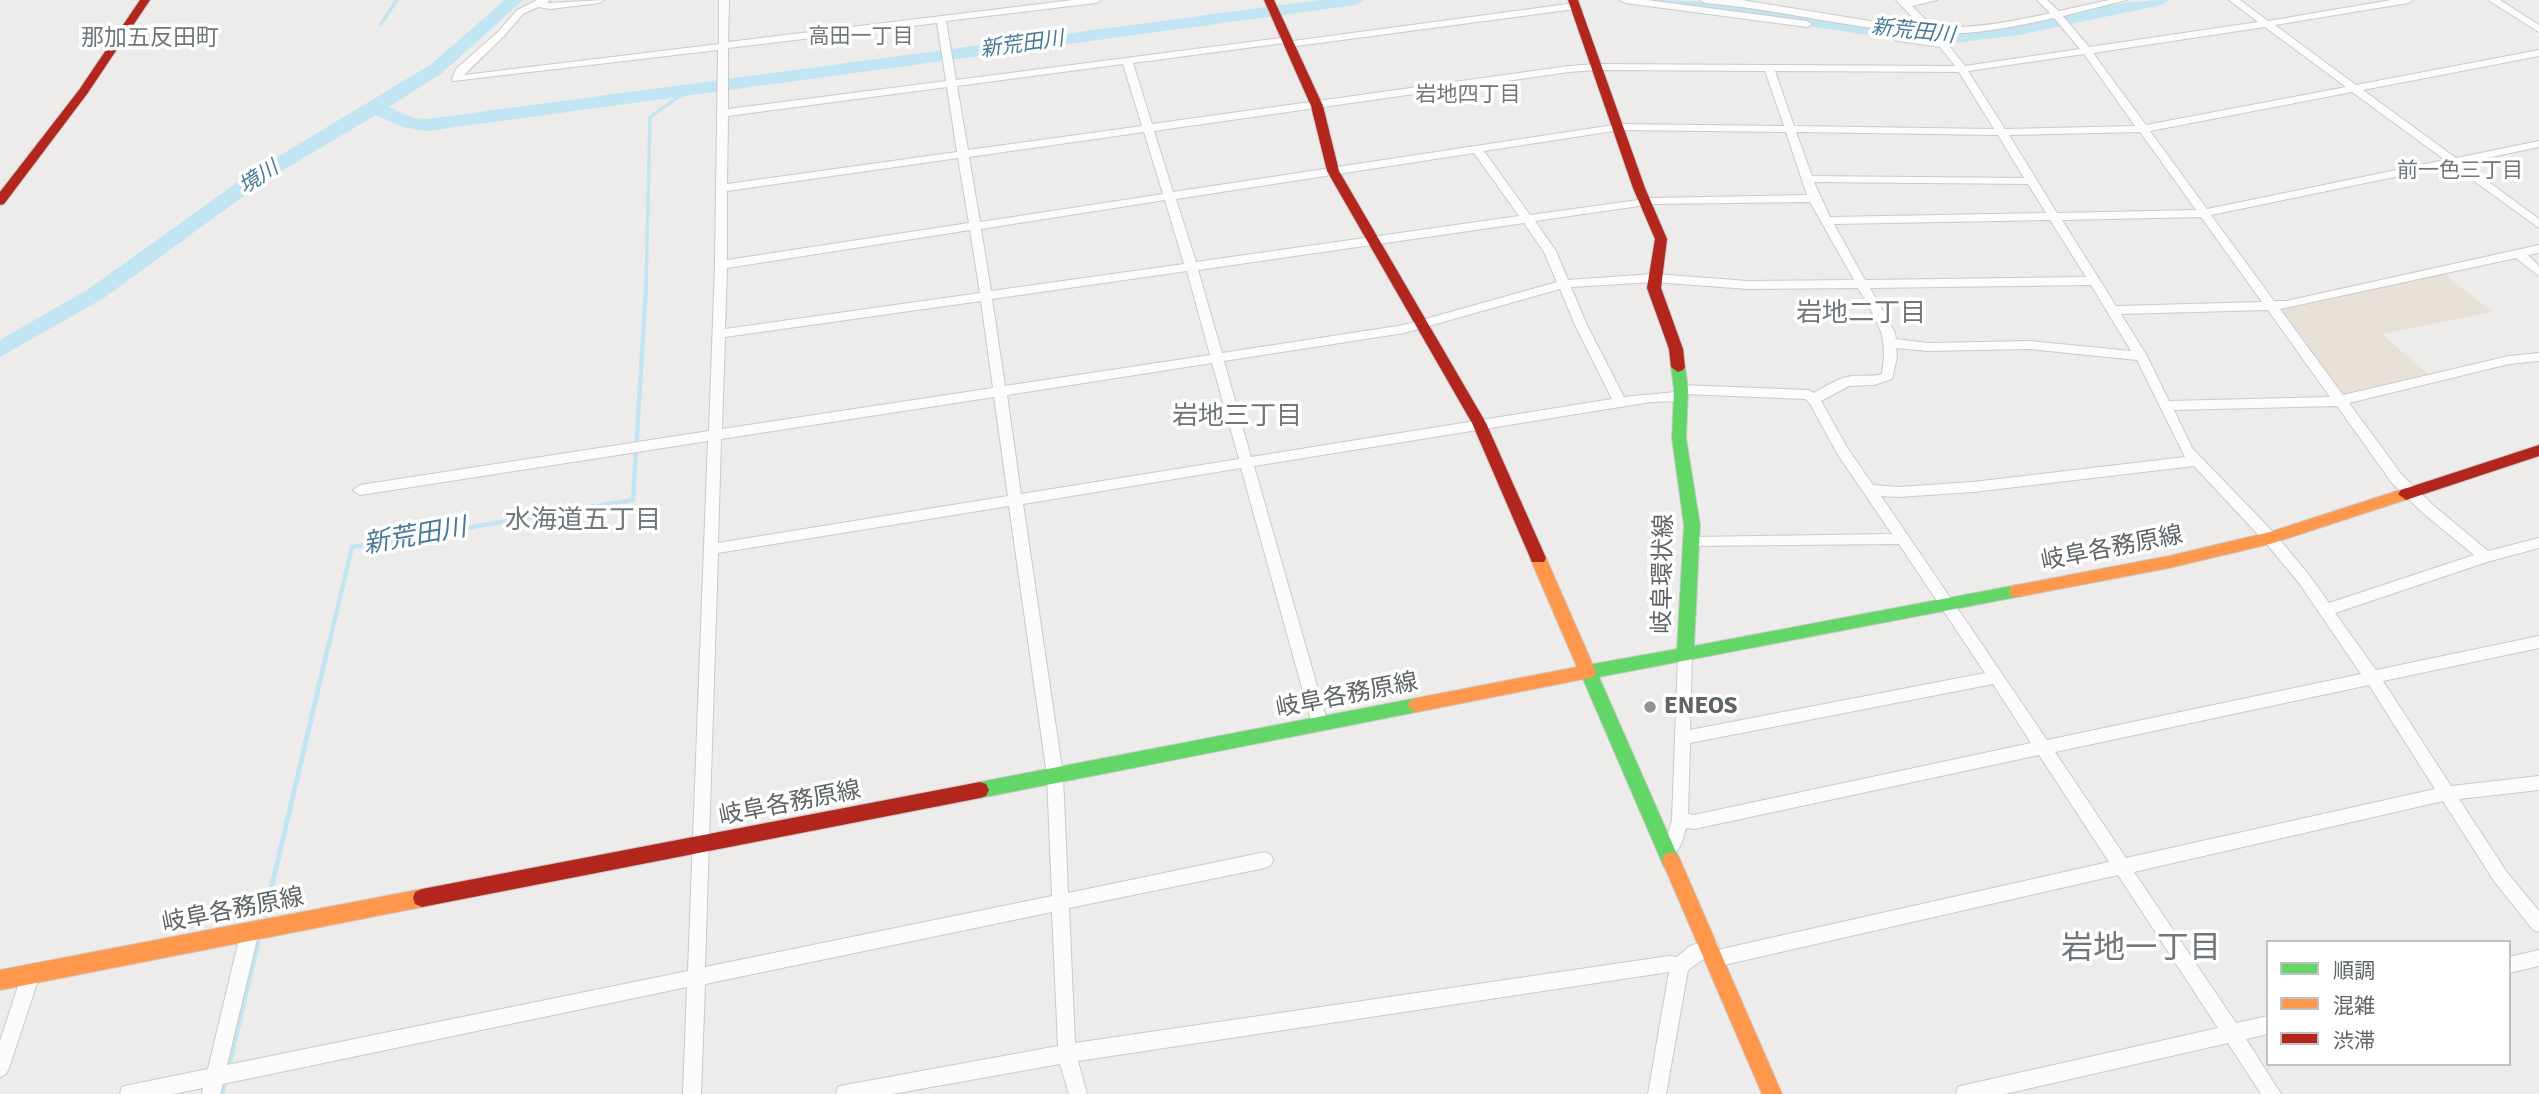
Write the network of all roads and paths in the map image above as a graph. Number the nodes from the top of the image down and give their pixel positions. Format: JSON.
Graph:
{"nodes":[{"id":1,"x":129,"y":0,"type":"edge"},
{"id":2,"x":145,"y":0,"type":"edge"},
{"id":3,"x":599,"y":0,"type":"edge"},
{"id":4,"x":724,"y":0,"type":"edge"},
{"id":5,"x":995,"y":0,"type":"edge"},
{"id":6,"x":1096,"y":0,"type":"edge"},
{"id":7,"x":1625,"y":0,"type":"edge"},
{"id":8,"x":1705,"y":0,"type":"edge"},
{"id":9,"x":1932,"y":0,"type":"edge"},
{"id":10,"x":2042,"y":0,"type":"edge"},
{"id":11,"x":2122,"y":0,"type":"edge"},
{"id":12,"x":2234,"y":0,"type":"edge"},
{"id":13,"x":2407,"y":0,"type":"edge"},
{"id":14,"x":2493,"y":0,"type":"edge"},
{"id":15,"x":541,"y":2,"type":"edge"},
{"id":16,"x":1902,"y":2,"type":"edge"},
{"id":17,"x":1574,"y":3,"type":"edge"},
{"id":18,"x":1272,"y":7,"type":"edge"},
{"id":19,"x":998,"y":12,"type":"junction"},
{"id":20,"x":2057,"y":14,"type":"junction"},
{"id":21,"x":941,"y":19,"type":"junction"},
{"id":22,"x":2266,"y":24,"type":"junction"},
{"id":23,"x":2539,"y":29,"type":"edge"},
{"id":24,"x":1931,"y":31,"type":"junction"},
{"id":25,"x":1288,"y":42,"type":"junction"},
{"id":26,"x":1942,"y":42,"type":"junction"},
{"id":27,"x":724,"y":47,"type":"junction"},
{"id":28,"x":2086,"y":51,"type":"junction"},
{"id":29,"x":2539,"y":53,"type":"edge"},
{"id":30,"x":1128,"y":61,"type":"junction"},
{"id":31,"x":1597,"y":67,"type":"junction"},
{"id":32,"x":1769,"y":69,"type":"junction"},
{"id":33,"x":1962,"y":69,"type":"junction"},
{"id":34,"x":951,"y":84,"type":"junction"},
{"id":35,"x":2355,"y":89,"type":"junction"},
{"id":36,"x":1317,"y":106,"type":"junction"},
{"id":37,"x":724,"y":113,"type":"junction"},
{"id":38,"x":1620,"y":127,"type":"junction"},
{"id":39,"x":1150,"y":129,"type":"junction"},
{"id":40,"x":2142,"y":129,"type":"junction"},
{"id":41,"x":1790,"y":130,"type":"junction"},
{"id":42,"x":2002,"y":132,"type":"junction"},
{"id":43,"x":2539,"y":145,"type":"edge"},
{"id":44,"x":1476,"y":149,"type":"junction"},
{"id":45,"x":963,"y":155,"type":"junction"},
{"id":46,"x":2454,"y":162,"type":"junction"},
{"id":47,"x":1334,"y":171,"type":"junction"},
{"id":48,"x":0,"y":178,"type":"edge"},
{"id":49,"x":1807,"y":179,"type":"junction"},
{"id":50,"x":2032,"y":181,"type":"junction"},
{"id":51,"x":723,"y":188,"type":"junction"},
{"id":52,"x":1170,"y":196,"type":"junction"},
{"id":53,"x":1814,"y":198,"type":"junction"},
{"id":54,"x":0,"y":201,"type":"edge"},
{"id":55,"x":1645,"y":202,"type":"junction"},
{"id":56,"x":2203,"y":213,"type":"junction"},
{"id":57,"x":2054,"y":217,"type":"junction"},
{"id":58,"x":1526,"y":218,"type":"junction"},
{"id":59,"x":1827,"y":221,"type":"junction"},
{"id":60,"x":2539,"y":224,"type":"edge"},
{"id":61,"x":975,"y":226,"type":"junction"},
{"id":62,"x":1372,"y":240,"type":"junction"},
{"id":63,"x":2539,"y":248,"type":"edge"},
{"id":64,"x":2518,"y":253,"type":"junction"},
{"id":65,"x":721,"y":265,"type":"junction"},
{"id":66,"x":1191,"y":266,"type":"junction"},
{"id":67,"x":2539,"y":272,"type":"edge"},
{"id":68,"x":1654,"y":278,"type":"junction"},
{"id":69,"x":2094,"y":281,"type":"junction"},
{"id":70,"x":1562,"y":284,"type":"junction"},
{"id":71,"x":1863,"y":284,"type":"junction"},
{"id":72,"x":986,"y":296,"type":"junction"},
{"id":73,"x":2270,"y":307,"type":"junction"},
{"id":74,"x":2112,"y":310,"type":"junction"},
{"id":75,"x":1422,"y":326,"type":"junction"},
{"id":76,"x":719,"y":334,"type":"junction"},
{"id":77,"x":1891,"y":343,"type":"junction"},
{"id":78,"x":2141,"y":356,"type":"junction"},
{"id":79,"x":2539,"y":357,"type":"edge"},
{"id":80,"x":1216,"y":358,"type":"junction"},
{"id":81,"x":1000,"y":391,"type":"junction"},
{"id":82,"x":1680,"y":392,"type":"junction"},
{"id":83,"x":1814,"y":399,"type":"junction"},
{"id":84,"x":2339,"y":401,"type":"junction"},
{"id":85,"x":1620,"y":402,"type":"junction"},
{"id":86,"x":2166,"y":405,"type":"junction"},
{"id":87,"x":1479,"y":424,"type":"junction"},
{"id":88,"x":716,"y":434,"type":"junction"},
{"id":89,"x":2539,"y":450,"type":"edge"},
{"id":90,"x":2197,"y":461,"type":"junction"},
{"id":91,"x":1246,"y":462,"type":"junction"},
{"id":92,"x":360,"y":490,"type":"dead end"},
{"id":93,"x":1870,"y":490,"type":"junction"},
{"id":94,"x":2411,"y":493,"type":"junction"},
{"id":95,"x":1016,"y":500,"type":"junction"},
{"id":96,"x":2270,"y":538,"type":"junction"},
{"id":97,"x":1904,"y":539,"type":"junction"},
{"id":98,"x":1692,"y":542,"type":"junction"},
{"id":99,"x":2539,"y":543,"type":"edge"},
{"id":100,"x":712,"y":549,"type":"junction"},
{"id":101,"x":2486,"y":558,"type":"junction"},
{"id":102,"x":1948,"y":604,"type":"junction"},
{"id":103,"x":2326,"y":610,"type":"junction"},
{"id":104,"x":2539,"y":642,"type":"edge"},
{"id":105,"x":1685,"y":655,"type":"junction"},
{"id":106,"x":1588,"y":672,"type":"junction"},
{"id":107,"x":1996,"y":677,"type":"junction"},
{"id":108,"x":2372,"y":677,"type":"junction"},
{"id":109,"x":1320,"y":724,"type":"junction"},
{"id":110,"x":1683,"y":738,"type":"junction"},
{"id":111,"x":2042,"y":748,"type":"junction"},
{"id":112,"x":1055,"y":775,"type":"junction"},
{"id":113,"x":2539,"y":783,"type":"edge"},
{"id":114,"x":2448,"y":793,"type":"junction"},
{"id":115,"x":1680,"y":820,"type":"junction"},
{"id":116,"x":700,"y":844,"type":"junction"},
{"id":117,"x":1667,"y":850,"type":"junction"},
{"id":118,"x":1265,"y":860,"type":"dead end"},
{"id":119,"x":2121,"y":868,"type":"junction"},
{"id":120,"x":1059,"y":904,"type":"junction"},
{"id":121,"x":2539,"y":924,"type":"edge"},
{"id":122,"x":250,"y":931,"type":"junction"},
{"id":123,"x":1712,"y":953,"type":"junction"},
{"id":124,"x":2539,"y":958,"type":"edge"},
{"id":125,"x":2511,"y":965,"type":"edge"},
{"id":126,"x":1680,"y":966,"type":"junction"},
{"id":127,"x":31,"y":974,"type":"junction"},
{"id":128,"x":696,"y":976,"type":"junction"},
{"id":129,"x":0,"y":980,"type":"edge"},
{"id":130,"x":2266,"y":1026,"type":"edge"},
{"id":131,"x":2232,"y":1034,"type":"junction"},
{"id":132,"x":1068,"y":1055,"type":"junction"},
{"id":133,"x":0,"y":1068,"type":"edge"},
{"id":134,"x":214,"y":1082,"type":"edge"},
{"id":135,"x":129,"y":1094,"type":"edge"},
{"id":136,"x":692,"y":1094,"type":"edge"},
{"id":137,"x":845,"y":1094,"type":"edge"},
{"id":138,"x":1078,"y":1094,"type":"edge"},
{"id":139,"x":1657,"y":1094,"type":"edge"},
{"id":140,"x":1773,"y":1094,"type":"edge"},
{"id":141,"x":1965,"y":1094,"type":"edge"},
{"id":142,"x":2272,"y":1094,"type":"edge"}],
"edges":[{"from":1,"to":48,"type":"main road"},
{"from":2,"to":54,"type":"main road"},
{"from":3,"to":15,"type":"street"},
{"from":4,"to":27,"type":"street"},
{"from":5,"to":19,"type":"street"},
{"from":6,"to":19,"type":"street"},
{"from":7,"to":26,"type":"street"},
{"from":8,"to":24,"type":"street"},
{"from":9,"to":16,"type":"street"},
{"from":10,"to":20,"type":"street"},
{"from":11,"to":20,"type":"street"},
{"from":12,"to":22,"type":"street"},
{"from":13,"to":22,"type":"street"},
{"from":14,"to":23,"type":"street"},
{"from":15,"to":27,"type":"street"},
{"from":16,"to":24,"type":"street"},
{"from":17,"to":25,"type":"street"},
{"from":17,"to":31,"type":"main road","name":"岐阜環状線"},
{"from":18,"to":25,"type":"main road"},
{"from":19,"to":21,"type":"street"},
{"from":20,"to":24,"type":"street"},
{"from":20,"to":28,"type":"street"},
{"from":21,"to":27,"type":"street"},
{"from":21,"to":34,"type":"street"},
{"from":22,"to":28,"type":"street"},
{"from":22,"to":35,"type":"street"},
{"from":24,"to":26,"type":"street"},
{"from":25,"to":30,"type":"street"},
{"from":25,"to":36,"type":"main road"},
{"from":26,"to":33,"type":"street"},
{"from":27,"to":37,"type":"street"},
{"from":28,"to":33,"type":"street"},
{"from":28,"to":40,"type":"street"},
{"from":29,"to":35,"type":"street"},
{"from":30,"to":34,"type":"street"},
{"from":30,"to":39,"type":"street"},
{"from":31,"to":32,"type":"street"},
{"from":31,"to":36,"type":"street"},
{"from":31,"to":38,"type":"main road","name":"岐阜環状線"},
{"from":32,"to":33,"type":"street"},
{"from":32,"to":41,"type":"street"},
{"from":33,"to":42,"type":"street"},
{"from":34,"to":37,"type":"street"},
{"from":34,"to":45,"type":"street"},
{"from":35,"to":40,"type":"street"},
{"from":35,"to":46,"type":"street"},
{"from":36,"to":39,"type":"street"},
{"from":36,"to":47,"type":"main road"},
{"from":37,"to":51,"type":"street"},
{"from":38,"to":41,"type":"street"},
{"from":38,"to":44,"type":"street"},
{"from":38,"to":55,"type":"main road","name":"岐阜環状線"},
{"from":39,"to":45,"type":"street"},
{"from":39,"to":52,"type":"street"},
{"from":40,"to":42,"type":"street"},
{"from":40,"to":56,"type":"street"},
{"from":41,"to":42,"type":"street"},
{"from":41,"to":49,"type":"street"},
{"from":42,"to":50,"type":"street"},
{"from":43,"to":46,"type":"street"},
{"from":44,"to":47,"type":"street"},
{"from":44,"to":58,"type":"street"},
{"from":45,"to":51,"type":"street"},
{"from":45,"to":61,"type":"street"},
{"from":46,"to":56,"type":"street"},
{"from":46,"to":60,"type":"street"},
{"from":47,"to":52,"type":"street"},
{"from":47,"to":62,"type":"main road"},
{"from":49,"to":50,"type":"street"},
{"from":49,"to":53,"type":"street"},
{"from":50,"to":57,"type":"street"},
{"from":51,"to":65,"type":"street"},
{"from":52,"to":61,"type":"street"},
{"from":52,"to":66,"type":"street"},
{"from":53,"to":55,"type":"street"},
{"from":53,"to":59,"type":"street"},
{"from":55,"to":58,"type":"street"},
{"from":55,"to":68,"type":"main road","name":"岐阜環状線"},
{"from":56,"to":57,"type":"street"},
{"from":56,"to":73,"type":"street"},
{"from":57,"to":59,"type":"street"},
{"from":57,"to":69,"type":"street"},
{"from":58,"to":62,"type":"street"},
{"from":58,"to":70,"type":"street"},
{"from":59,"to":71,"type":"street"},
{"from":61,"to":65,"type":"street"},
{"from":61,"to":72,"type":"street"},
{"from":62,"to":66,"type":"street"},
{"from":62,"to":75,"type":"main road"},
{"from":63,"to":64,"type":"street"},
{"from":64,"to":67,"type":"street"},
{"from":64,"to":73,"type":"street"},
{"from":65,"to":76,"type":"street"},
{"from":66,"to":72,"type":"street"},
{"from":66,"to":80,"type":"street"},
{"from":68,"to":70,"type":"street"},
{"from":68,"to":71,"type":"street"},
{"from":68,"to":82,"type":"main road","name":"岐阜環状線"},
{"from":69,"to":71,"type":"street"},
{"from":69,"to":74,"type":"street"},
{"from":70,"to":75,"type":"street"},
{"from":70,"to":85,"type":"street"},
{"from":71,"to":77,"type":"street"},
{"from":72,"to":76,"type":"street"},
{"from":72,"to":81,"type":"street"},
{"from":73,"to":74,"type":"street"},
{"from":73,"to":84,"type":"street"},
{"from":74,"to":78,"type":"street"},
{"from":75,"to":80,"type":"street"},
{"from":75,"to":87,"type":"main road"},
{"from":76,"to":88,"type":"street"},
{"from":77,"to":78,"type":"street"},
{"from":77,"to":83,"type":"street"},
{"from":78,"to":86,"type":"street"},
{"from":79,"to":84,"type":"street"},
{"from":80,"to":81,"type":"street"},
{"from":80,"to":91,"type":"street"},
{"from":81,"to":88,"type":"street"},
{"from":81,"to":95,"type":"street"},
{"from":82,"to":83,"type":"street"},
{"from":82,"to":85,"type":"street"},
{"from":82,"to":98,"type":"main road","name":"岐阜環状線"},
{"from":83,"to":93,"type":"street"},
{"from":84,"to":86,"type":"street"},
{"from":84,"to":94,"type":"street"},
{"from":85,"to":87,"type":"street"},
{"from":86,"to":90,"type":"street"},
{"from":87,"to":91,"type":"street"},
{"from":87,"to":106,"type":"main road"},
{"from":88,"to":92,"type":"street"},
{"from":88,"to":100,"type":"street"},
{"from":89,"to":94,"type":"main road","name":"岐阜各務原線"},
{"from":90,"to":93,"type":"street"},
{"from":90,"to":96,"type":"street"},
{"from":91,"to":95,"type":"street"},
{"from":91,"to":109,"type":"street"},
{"from":93,"to":97,"type":"street"},
{"from":94,"to":96,"type":"main road","name":"岐阜各務原線"},
{"from":94,"to":101,"type":"street"},
{"from":95,"to":100,"type":"street"},
{"from":95,"to":112,"type":"street"},
{"from":96,"to":102,"type":"main road","name":"岐阜各務原線"},
{"from":96,"to":103,"type":"street"},
{"from":97,"to":98,"type":"street"},
{"from":97,"to":102,"type":"street"},
{"from":98,"to":105,"type":"main road","name":"岐阜環状線"},
{"from":99,"to":101,"type":"street"},
{"from":100,"to":116,"type":"street"},
{"from":101,"to":103,"type":"street"},
{"from":102,"to":105,"type":"main road","name":"岐阜各務原線"},
{"from":102,"to":107,"type":"street"},
{"from":103,"to":108,"type":"street"},
{"from":104,"to":108,"type":"street"},
{"from":105,"to":106,"type":"main road","name":"岐阜環状線"},
{"from":105,"to":110,"type":"street"},
{"from":106,"to":109,"type":"main road","name":"岐阜各務原線"},
{"from":106,"to":117,"type":"main road"},
{"from":107,"to":110,"type":"street"},
{"from":107,"to":111,"type":"street"},
{"from":108,"to":111,"type":"street"},
{"from":108,"to":114,"type":"street"},
{"from":109,"to":112,"type":"main road","name":"岐阜各務原線"},
{"from":110,"to":115,"type":"street"},
{"from":111,"to":115,"type":"street"},
{"from":111,"to":119,"type":"street"},
{"from":112,"to":116,"type":"main road","name":"岐阜各務原線"},
{"from":112,"to":120,"type":"street"},
{"from":113,"to":114,"type":"street"},
{"from":114,"to":119,"type":"street"},
{"from":114,"to":121,"type":"street"},
{"from":115,"to":117,"type":"street"},
{"from":116,"to":122,"type":"main road","name":"岐阜各務原線"},
{"from":116,"to":128,"type":"street"},
{"from":117,"to":123,"type":"main road"},
{"from":118,"to":120,"type":"street"},
{"from":119,"to":123,"type":"street"},
{"from":119,"to":131,"type":"street"},
{"from":120,"to":128,"type":"street"},
{"from":120,"to":132,"type":"street"},
{"from":122,"to":127,"type":"main road","name":"岐阜各務原線"},
{"from":122,"to":134,"type":"street"},
{"from":123,"to":126,"type":"street"},
{"from":123,"to":140,"type":"main road"},
{"from":124,"to":125,"type":"street"},
{"from":126,"to":132,"type":"street"},
{"from":126,"to":139,"type":"street"},
{"from":127,"to":129,"type":"main road","name":"岐阜各務原線"},
{"from":127,"to":133,"type":"street"},
{"from":128,"to":134,"type":"street"},
{"from":128,"to":136,"type":"street"},
{"from":130,"to":131,"type":"street"},
{"from":131,"to":141,"type":"street"},
{"from":131,"to":142,"type":"street"},
{"from":132,"to":137,"type":"street"},
{"from":132,"to":138,"type":"street"},
{"from":134,"to":135,"type":"street"}]}
